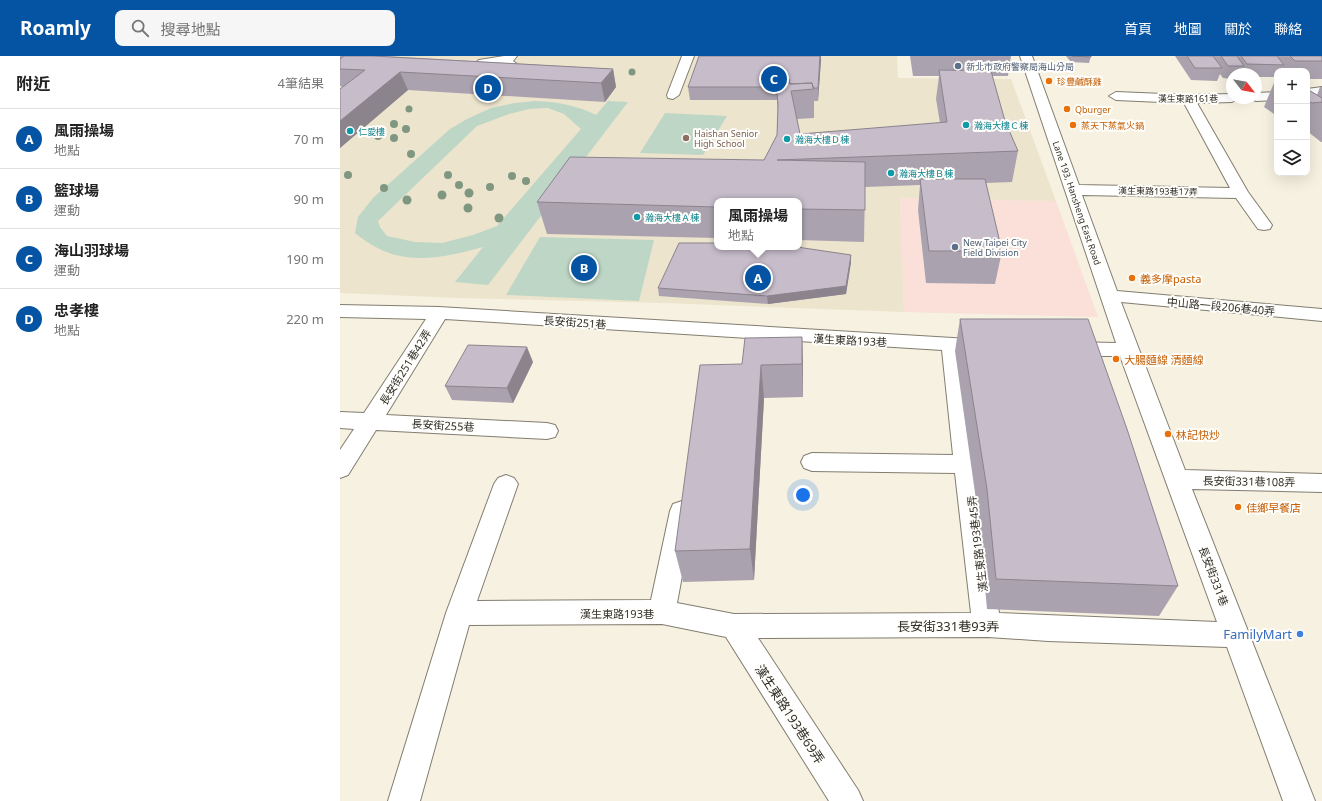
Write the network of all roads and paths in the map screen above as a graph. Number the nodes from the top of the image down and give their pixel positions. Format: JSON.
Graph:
{"nodes":[{"id":1,"x":688,"y":56,"type":"edge"},
{"id":2,"x":1026,"y":56,"type":"edge"},
{"id":3,"x":509,"y":63,"type":"edge"},
{"id":4,"x":526,"y":75,"type":"edge"},
{"id":5,"x":1322,"y":91,"type":"edge"},
{"id":6,"x":1310,"y":93,"type":"edge"},
{"id":7,"x":673,"y":95,"type":"dead end"},
{"id":8,"x":1116,"y":96,"type":"dead end"},
{"id":9,"x":1274,"y":96,"type":"edge"},
{"id":10,"x":1262,"y":97,"type":"edge"},
{"id":11,"x":1226,"y":98,"type":"edge"},
{"id":12,"x":1188,"y":99,"type":"junction"},
{"id":13,"x":1074,"y":190,"type":"junction"},
{"id":14,"x":1242,"y":193,"type":"junction"},
{"id":15,"x":1264,"y":225,"type":"dead end"},
{"id":16,"x":1120,"y":296,"type":"dead end"},
{"id":17,"x":340,"y":311,"type":"edge"},
{"id":18,"x":439,"y":313,"type":"junction"},
{"id":19,"x":1322,"y":315,"type":"edge"},
{"id":20,"x":810,"y":337,"type":"junction"},
{"id":21,"x":951,"y":345,"type":"junction"},
{"id":22,"x":1007,"y":347,"type":"edge"},
{"id":23,"x":1054,"y":348,"type":"edge"},
{"id":24,"x":1128,"y":350,"type":"junction"},
{"id":25,"x":767,"y":355,"type":"edge"},
{"id":26,"x":340,"y":420,"type":"edge"},
{"id":27,"x":370,"y":421,"type":"junction"},
{"id":28,"x":547,"y":431,"type":"dead end"},
{"id":29,"x":812,"y":462,"type":"dead end"},
{"id":30,"x":967,"y":464,"type":"junction"},
{"id":31,"x":340,"y":469,"type":"edge"},
{"id":32,"x":1177,"y":479,"type":"junction"},
{"id":33,"x":1322,"y":483,"type":"edge"},
{"id":34,"x":506,"y":484,"type":"dead end"},
{"id":35,"x":687,"y":488,"type":"edge"},
{"id":36,"x":662,"y":612,"type":"junction"},
{"id":37,"x":459,"y":613,"type":"junction"},
{"id":38,"x":988,"y":625,"type":"junction"},
{"id":39,"x":734,"y":626,"type":"junction"},
{"id":40,"x":1236,"y":635,"type":"junction"},
{"id":41,"x":404,"y":801,"type":"edge"},
{"id":42,"x":847,"y":801,"type":"edge"},
{"id":43,"x":1299,"y":801,"type":"edge"}],
"edges":[{"from":1,"to":7,"type":"street"},
{"from":2,"to":13,"type":"street","name":"Lane 193, Hansheng East Road"},
{"from":3,"to":4,"type":"street"},
{"from":5,"to":6,"type":"street"},
{"from":8,"to":12,"type":"street","name":"漢生東路161巷"},
{"from":9,"to":10,"type":"street"},
{"from":11,"to":12,"type":"street","name":"漢生東路161巷"},
{"from":12,"to":14,"type":"street"},
{"from":13,"to":14,"type":"street","name":"漢生東路193巷17弄"},
{"from":13,"to":24,"type":"street","name":"Lane 193, Hansheng East Road"},
{"from":14,"to":15,"type":"street"},
{"from":16,"to":19,"type":"street","name":"中山路一段206巷40弄"},
{"from":17,"to":18,"type":"street","name":"長安街251巷"},
{"from":18,"to":20,"type":"street","name":"長安街251巷"},
{"from":18,"to":27,"type":"street","name":"長安街251巷42弄"},
{"from":20,"to":21,"type":"street","name":"漢生東路193巷"},
{"from":20,"to":25,"type":"street","name":"漢生東路193巷"},
{"from":21,"to":22,"type":"street","name":"漢生東路193巷"},
{"from":21,"to":30,"type":"street","name":"漢生東路193巷45弄"},
{"from":23,"to":24,"type":"street"},
{"from":24,"to":32,"type":"street","name":"長安街331巷"},
{"from":26,"to":27,"type":"street","name":"長安街255巷"},
{"from":27,"to":28,"type":"street","name":"長安街255巷"},
{"from":27,"to":31,"type":"street","name":"長安街251巷42弄"},
{"from":29,"to":30,"type":"street"},
{"from":30,"to":38,"type":"street","name":"漢生東路193巷45弄"},
{"from":32,"to":33,"type":"street","name":"長安街331巷108弄"},
{"from":32,"to":40,"type":"street","name":"長安街331巷"},
{"from":34,"to":37,"type":"street"},
{"from":35,"to":36,"type":"street","name":"漢生東路193巷"},
{"from":36,"to":37,"type":"street","name":"漢生東路193巷"},
{"from":36,"to":39,"type":"street","name":"長安街331巷93弄"},
{"from":37,"to":41,"type":"street"},
{"from":38,"to":39,"type":"street","name":"長安街331巷93弄"},
{"from":38,"to":40,"type":"street","name":"長安街331巷93弄"},
{"from":39,"to":42,"type":"street","name":"漢生東路193巷69弄"},
{"from":40,"to":43,"type":"street","name":"長安街331巷"}]}
